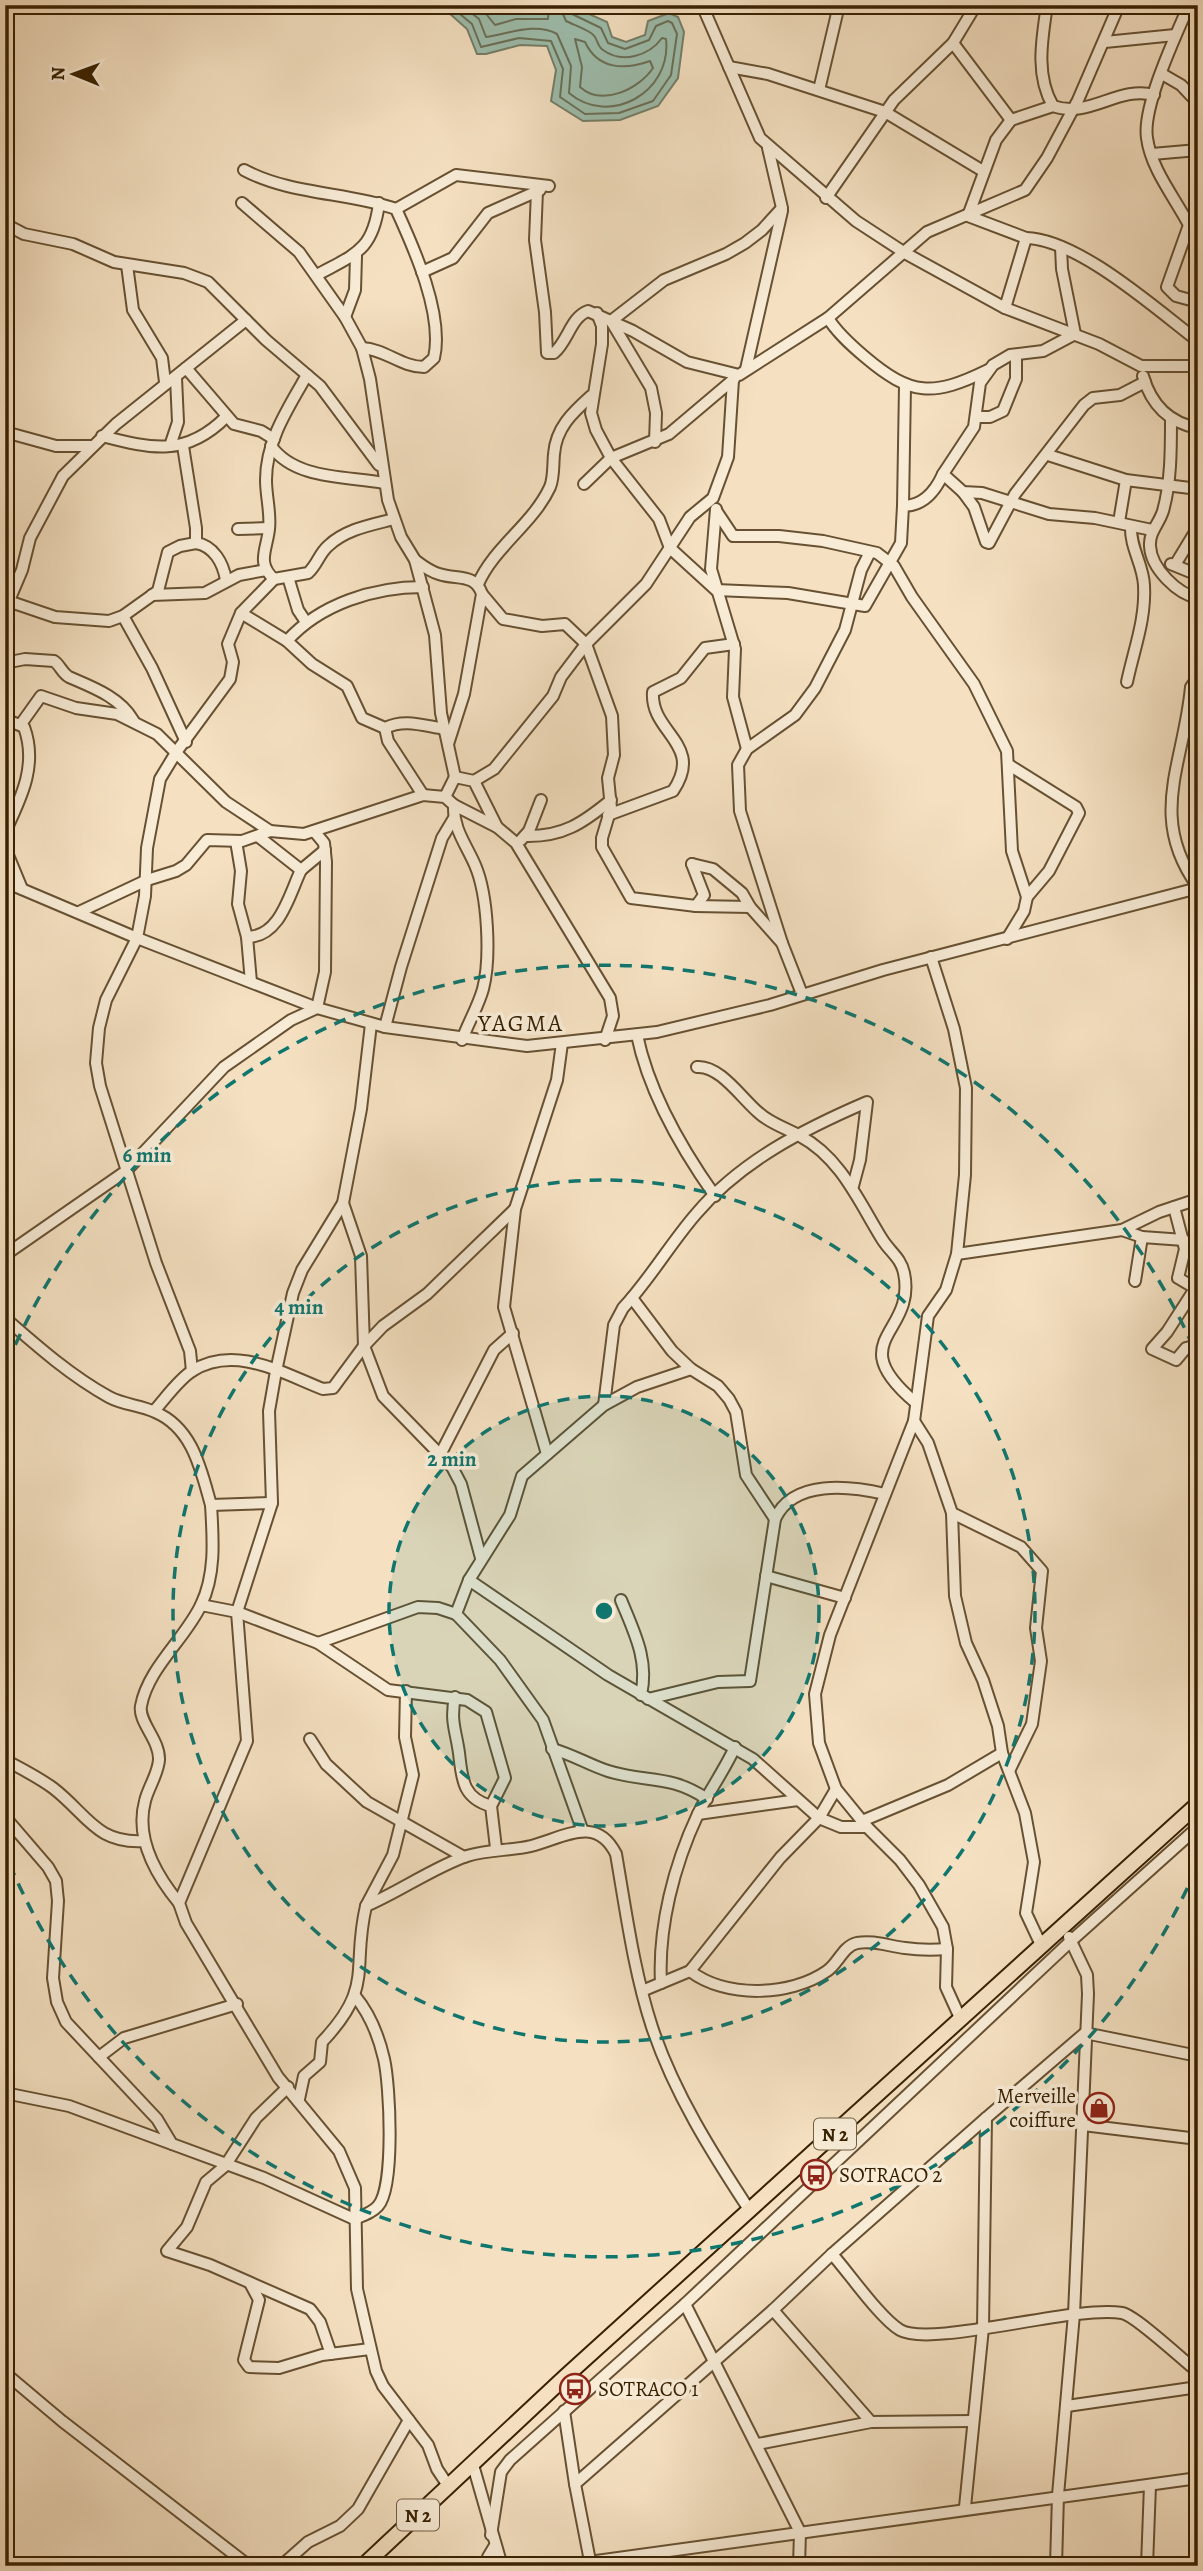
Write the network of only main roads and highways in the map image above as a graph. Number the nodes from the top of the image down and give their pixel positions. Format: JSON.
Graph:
{"nodes":[{"id":1,"x":1198,"y":1804,"type":"edge"},
{"id":2,"x":363,"y":2566,"type":"edge"}],
"edges":[{"from":1,"to":2,"type":"main road","number":"N 2"}]}
